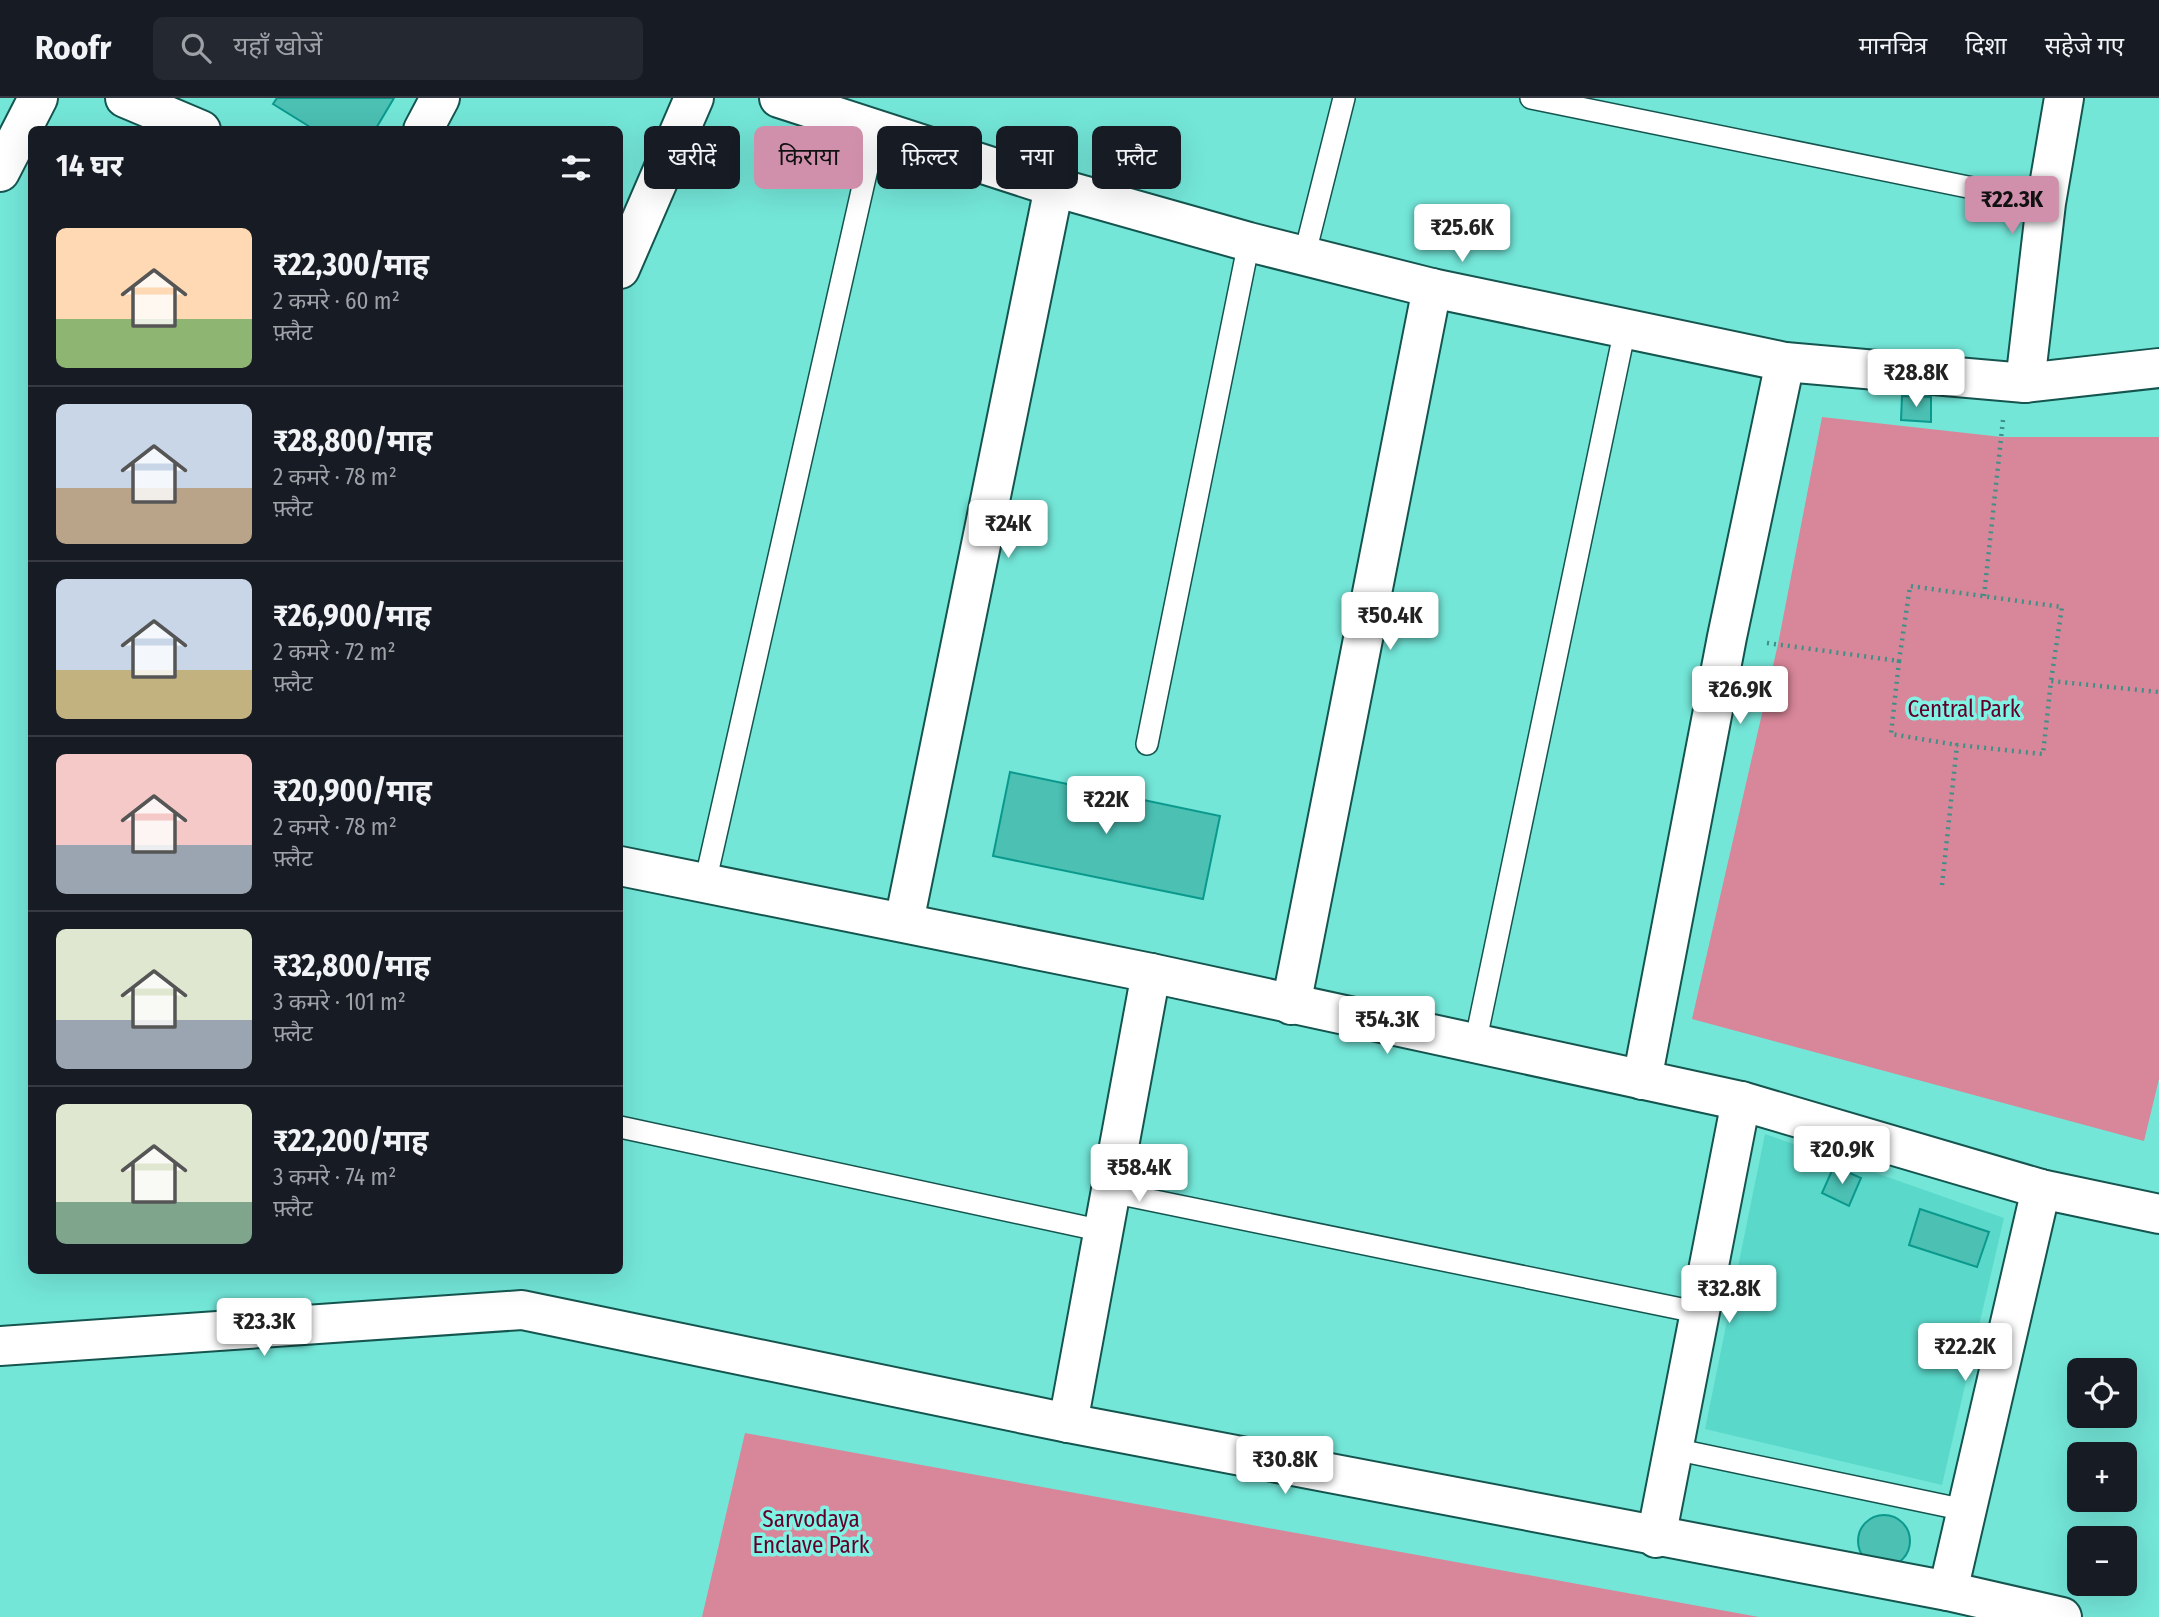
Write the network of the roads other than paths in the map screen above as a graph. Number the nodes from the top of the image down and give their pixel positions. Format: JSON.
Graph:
{"nodes":[{"id":1,"x":38,"y":98,"type":"edge"},
{"id":2,"x":125,"y":98,"type":"edge"},
{"id":3,"x":439,"y":98,"type":"edge"},
{"id":4,"x":694,"y":98,"type":"edge"},
{"id":5,"x":779,"y":98,"type":"edge"},
{"id":6,"x":1344,"y":98,"type":"edge"},
{"id":7,"x":1531,"y":98,"type":"edge"},
{"id":8,"x":2064,"y":98,"type":"edge"},
{"id":9,"x":192,"y":126,"type":"edge"},
{"id":10,"x":424,"y":126,"type":"edge"},
{"id":11,"x":876,"y":129,"type":"junction"},
{"id":12,"x":996,"y":168,"type":"edge"},
{"id":13,"x":0,"y":172,"type":"edge"},
{"id":14,"x":1054,"y":189,"type":"edge"},
{"id":15,"x":1061,"y":189,"type":"edge"},
{"id":16,"x":2046,"y":203,"type":"junction"},
{"id":17,"x":1248,"y":242,"type":"junction"},
{"id":18,"x":1304,"y":257,"type":"junction"},
{"id":19,"x":623,"y":262,"type":"edge"},
{"id":20,"x":1432,"y":288,"type":"junction"},
{"id":21,"x":1625,"y":329,"type":"junction"},
{"id":22,"x":1785,"y":362,"type":"junction"},
{"id":23,"x":2159,"y":368,"type":"edge"},
{"id":24,"x":2015,"y":383,"type":"junction"},
{"id":25,"x":1147,"y":744,"type":"dead end"},
{"id":26,"x":623,"y":867,"type":"edge"},
{"id":27,"x":705,"y":883,"type":"junction"},
{"id":28,"x":904,"y":922,"type":"junction"},
{"id":29,"x":1151,"y":974,"type":"junction"},
{"id":30,"x":1291,"y":1005,"type":"junction"},
{"id":31,"x":1475,"y":1044,"type":"junction"},
{"id":32,"x":1642,"y":1080,"type":"junction"},
{"id":33,"x":1741,"y":1101,"type":"junction"},
{"id":34,"x":623,"y":1128,"type":"edge"},
{"id":35,"x":2041,"y":1189,"type":"junction"},
{"id":36,"x":1111,"y":1192,"type":"junction"},
{"id":37,"x":2159,"y":1214,"type":"edge"},
{"id":38,"x":1103,"y":1231,"type":"junction"},
{"id":39,"x":1701,"y":1313,"type":"junction"},
{"id":40,"x":0,"y":1346,"type":"edge"},
{"id":41,"x":1068,"y":1423,"type":"junction"},
{"id":42,"x":1674,"y":1449,"type":"junction"},
{"id":43,"x":1965,"y":1510,"type":"junction"},
{"id":44,"x":1656,"y":1538,"type":"junction"},
{"id":45,"x":1948,"y":1591,"type":"junction"},
{"id":46,"x":2062,"y":1617,"type":"edge"}],
"edges":[{"from":1,"to":13,"type":"main road"},
{"from":2,"to":9,"type":"main road"},
{"from":3,"to":10,"type":"main road"},
{"from":4,"to":19,"type":"main road"},
{"from":5,"to":11,"type":"main road"},
{"from":6,"to":18,"type":"lane"},
{"from":7,"to":16,"type":"lane"},
{"from":8,"to":16,"type":"main road"},
{"from":11,"to":12,"type":"main road"},
{"from":11,"to":27,"type":"lane"},
{"from":14,"to":28,"type":"main road"},
{"from":15,"to":17,"type":"main road"},
{"from":16,"to":24,"type":"main road"},
{"from":17,"to":18,"type":"main road"},
{"from":17,"to":25,"type":"lane"},
{"from":18,"to":20,"type":"main road"},
{"from":20,"to":21,"type":"main road"},
{"from":20,"to":30,"type":"main road"},
{"from":21,"to":22,"type":"main road"},
{"from":21,"to":31,"type":"lane"},
{"from":22,"to":24,"type":"main road"},
{"from":22,"to":32,"type":"main road"},
{"from":23,"to":24,"type":"main road"},
{"from":26,"to":27,"type":"main road"},
{"from":27,"to":28,"type":"main road"},
{"from":28,"to":29,"type":"main road"},
{"from":29,"to":30,"type":"main road"},
{"from":29,"to":36,"type":"main road"},
{"from":30,"to":31,"type":"main road"},
{"from":31,"to":32,"type":"main road"},
{"from":32,"to":33,"type":"main road"},
{"from":33,"to":35,"type":"main road"},
{"from":33,"to":39,"type":"main road"},
{"from":34,"to":38,"type":"lane"},
{"from":35,"to":37,"type":"main road"},
{"from":35,"to":43,"type":"main road"},
{"from":36,"to":38,"type":"main road"},
{"from":36,"to":39,"type":"lane"},
{"from":38,"to":41,"type":"main road"},
{"from":39,"to":42,"type":"main road"},
{"from":40,"to":41,"type":"main road"},
{"from":41,"to":44,"type":"main road"},
{"from":42,"to":43,"type":"lane"},
{"from":42,"to":44,"type":"main road"},
{"from":43,"to":45,"type":"main road"},
{"from":44,"to":45,"type":"main road"},
{"from":45,"to":46,"type":"main road"}]}
